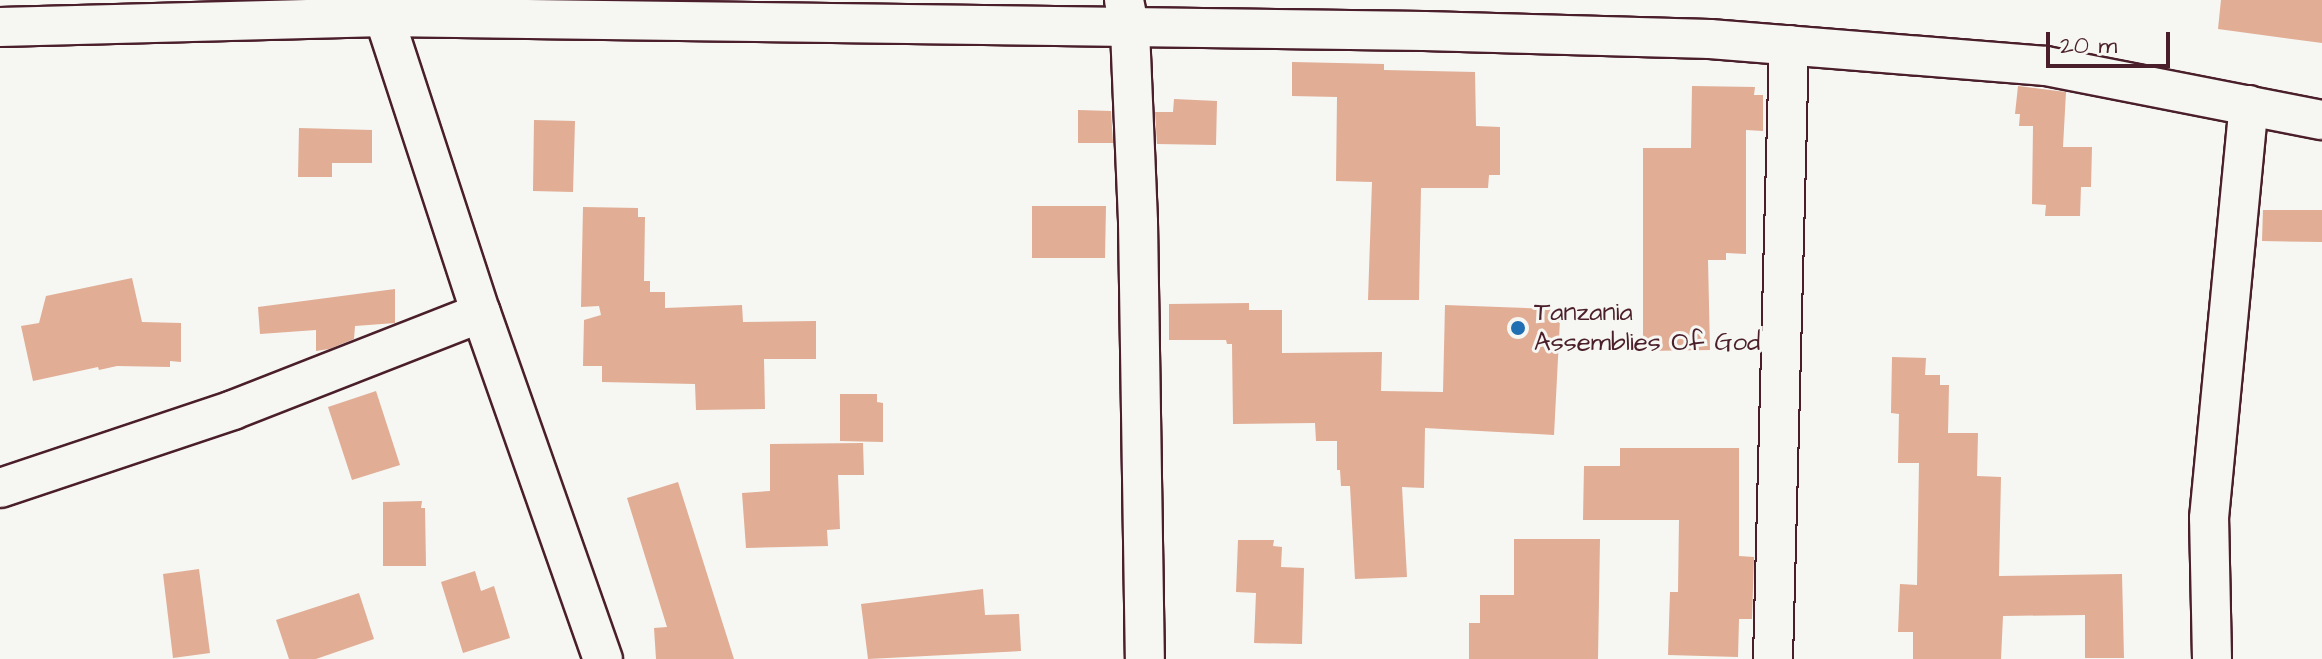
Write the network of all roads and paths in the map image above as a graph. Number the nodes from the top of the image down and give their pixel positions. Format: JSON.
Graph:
{"nodes":[{"id":1,"x":384,"y":9,"type":"edge"},
{"id":2,"x":1127,"y":15,"type":"edge"},
{"id":3,"x":1424,"y":15,"type":"edge"},
{"id":4,"x":0,"y":27,"type":"edge"},
{"id":5,"x":1789,"y":45,"type":"junction"},
{"id":6,"x":2249,"y":105,"type":"junction"},
{"id":7,"x":2322,"y":120,"type":"edge"},
{"id":8,"x":481,"y":313,"type":"junction"},
{"id":9,"x":0,"y":488,"type":"edge"},
{"id":10,"x":603,"y":659,"type":"edge"},
{"id":11,"x":1145,"y":659,"type":"edge"},
{"id":12,"x":1773,"y":659,"type":"edge"},
{"id":13,"x":2212,"y":659,"type":"edge"}],
"edges":[{"from":1,"to":2,"type":"street"},
{"from":1,"to":4,"type":"street"},
{"from":1,"to":8,"type":"street"},
{"from":2,"to":3,"type":"street"},
{"from":2,"to":11,"type":"street"},
{"from":3,"to":5,"type":"street"},
{"from":5,"to":6,"type":"street"},
{"from":5,"to":12,"type":"street"},
{"from":6,"to":7,"type":"street"},
{"from":6,"to":13,"type":"street"},
{"from":8,"to":9,"type":"street"},
{"from":8,"to":10,"type":"street"}]}
